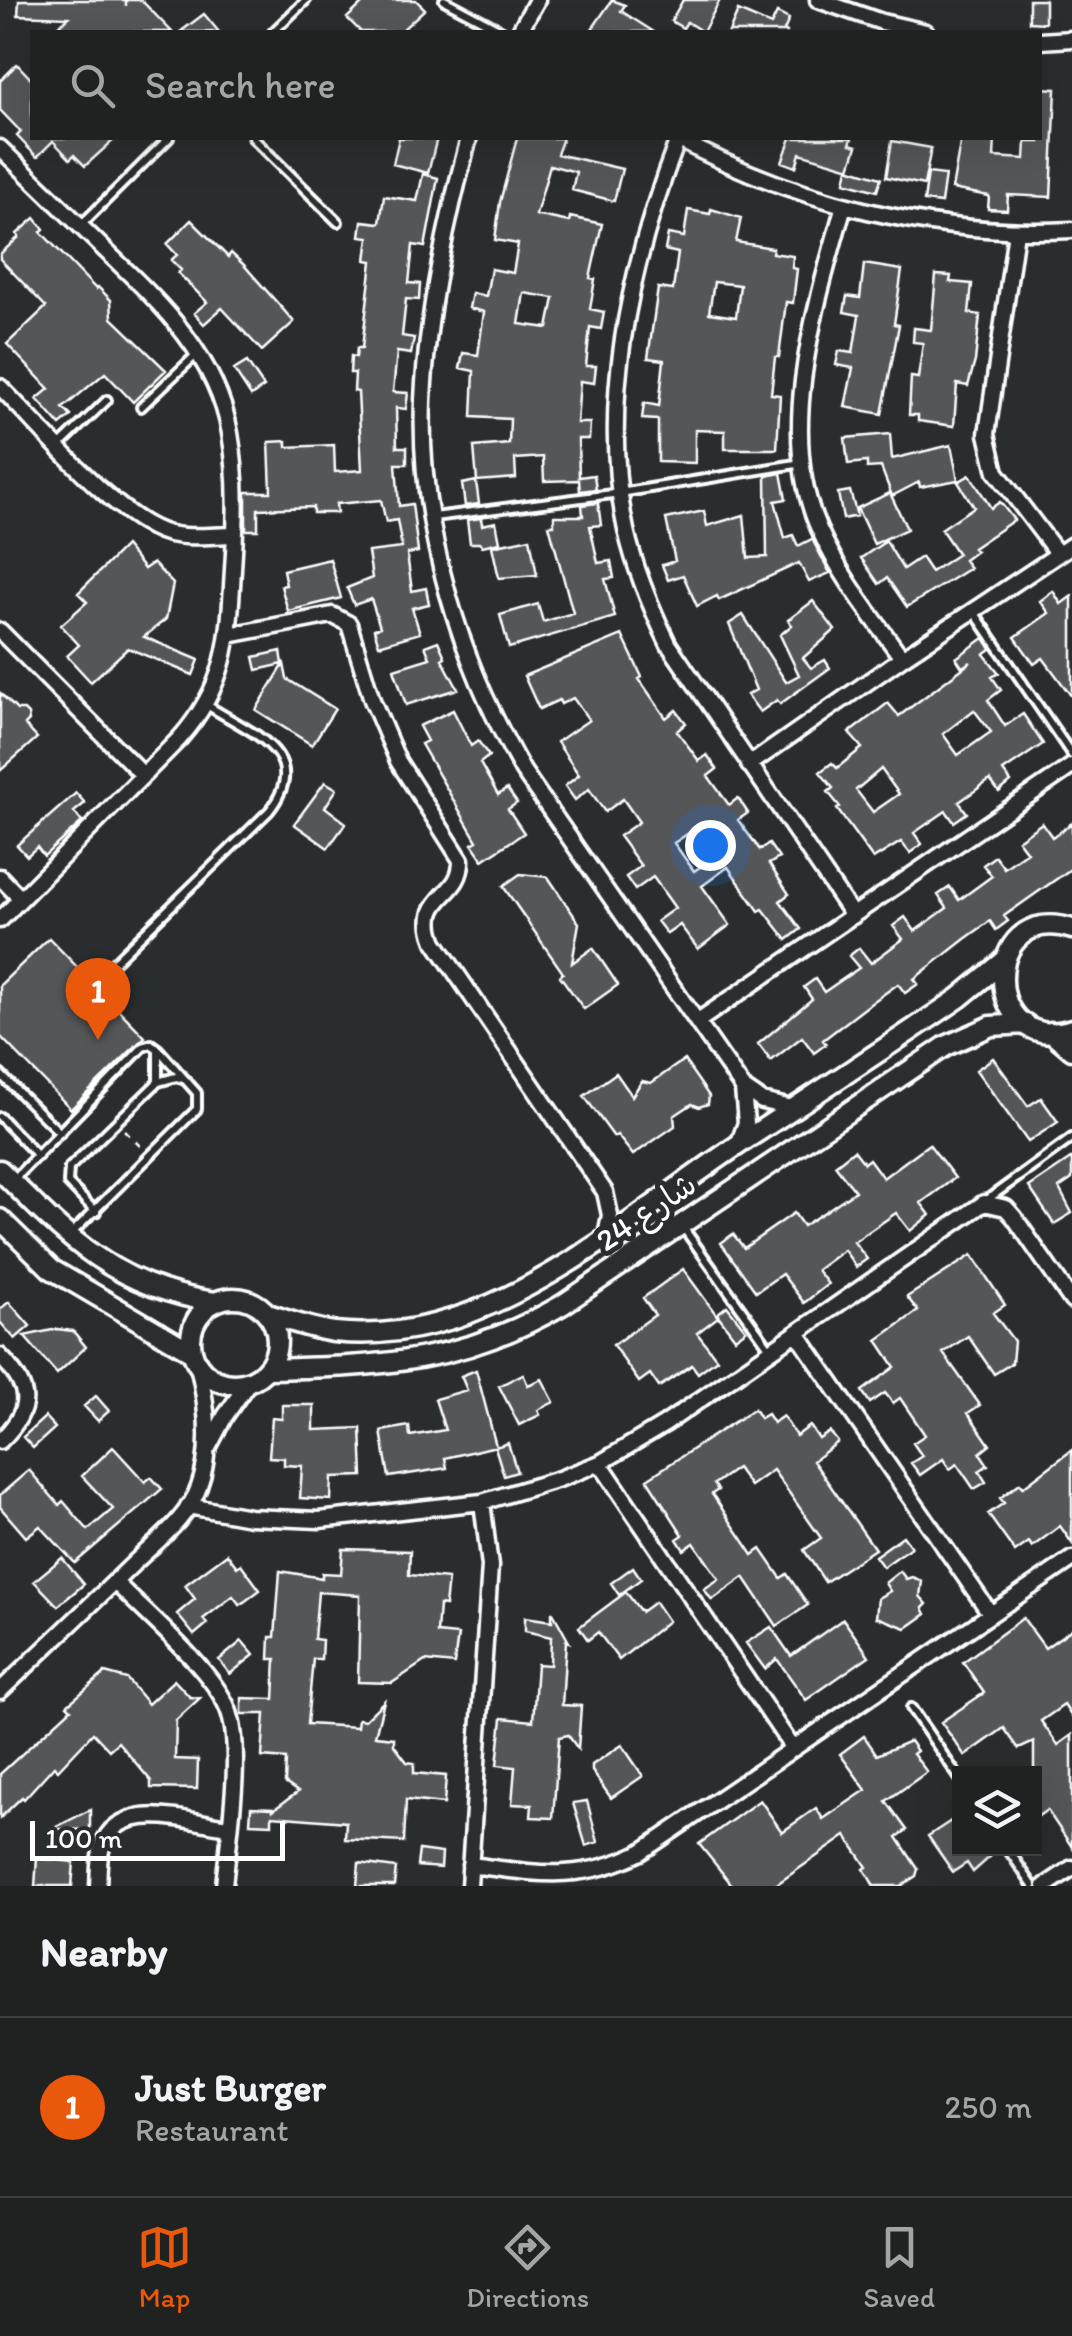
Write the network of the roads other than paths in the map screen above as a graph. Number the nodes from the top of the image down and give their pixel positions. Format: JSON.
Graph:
{"nodes":[{"id":1,"x":306,"y":0,"type":"edge"},
{"id":2,"x":444,"y":0,"type":"edge"},
{"id":3,"x":537,"y":0,"type":"edge"},
{"id":4,"x":818,"y":0,"type":"edge"},
{"id":5,"x":275,"y":30,"type":"edge"},
{"id":6,"x":500,"y":30,"type":"edge"},
{"id":7,"x":524,"y":30,"type":"edge"},
{"id":8,"x":917,"y":30,"type":"edge"},
{"id":9,"x":1072,"y":39,"type":"edge"},
{"id":10,"x":1042,"y":40,"type":"edge"},
{"id":11,"x":167,"y":140,"type":"edge"},
{"id":12,"x":255,"y":140,"type":"edge"},
{"id":13,"x":468,"y":140,"type":"edge"},
{"id":14,"x":676,"y":140,"type":"edge"},
{"id":15,"x":681,"y":140,"type":"edge"},
{"id":16,"x":0,"y":148,"type":"edge"},
{"id":17,"x":844,"y":205,"type":"junction"},
{"id":18,"x":338,"y":222,"type":"dead end"},
{"id":19,"x":80,"y":226,"type":"junction"},
{"id":20,"x":1072,"y":230,"type":"edge"},
{"id":21,"x":1016,"y":232,"type":"junction"},
{"id":22,"x":198,"y":352,"type":"junction"},
{"id":23,"x":0,"y":387,"type":"edge"},
{"id":24,"x":107,"y":400,"type":"dead end"},
{"id":25,"x":140,"y":406,"type":"dead end"},
{"id":26,"x":59,"y":446,"type":"junction"},
{"id":27,"x":804,"y":463,"type":"junction"},
{"id":28,"x":620,"y":493,"type":"junction"},
{"id":29,"x":432,"y":517,"type":"junction"},
{"id":30,"x":235,"y":534,"type":"junction"},
{"id":31,"x":1072,"y":545,"type":"edge"},
{"id":32,"x":1058,"y":554,"type":"junction"},
{"id":33,"x":972,"y":611,"type":"junction"},
{"id":34,"x":0,"y":632,"type":"edge"},
{"id":35,"x":230,"y":635,"type":"junction"},
{"id":36,"x":902,"y":658,"type":"junction"},
{"id":37,"x":207,"y":706,"type":"junction"},
{"id":38,"x":1072,"y":756,"type":"edge"},
{"id":39,"x":749,"y":765,"type":"junction"},
{"id":40,"x":1072,"y":766,"type":"edge"},
{"id":41,"x":142,"y":775,"type":"junction"},
{"id":42,"x":0,"y":877,"type":"edge"},
{"id":43,"x":21,"y":899,"type":"junction"},
{"id":44,"x":852,"y":916,"type":"junction"},
{"id":45,"x":0,"y":920,"type":"edge"},
{"id":46,"x":1069,"y":925,"type":"edge"},
{"id":47,"x":1004,"y":960,"type":"junction"},
{"id":48,"x":110,"y":966,"type":"dead end"},
{"id":49,"x":698,"y":1021,"type":"junction"},
{"id":50,"x":1026,"y":1024,"type":"junction"},
{"id":51,"x":1072,"y":1029,"type":"edge"},
{"id":52,"x":1050,"y":1032,"type":"junction"},
{"id":53,"x":158,"y":1048,"type":"junction"},
{"id":54,"x":1072,"y":1050,"type":"edge"},
{"id":55,"x":0,"y":1074,"type":"edge"},
{"id":56,"x":187,"y":1081,"type":"junction"},
{"id":57,"x":158,"y":1082,"type":"junction"},
{"id":58,"x":743,"y":1088,"type":"junction"},
{"id":59,"x":796,"y":1108,"type":"junction"},
{"id":60,"x":0,"y":1117,"type":"edge"},
{"id":61,"x":60,"y":1134,"type":"junction"},
{"id":62,"x":1072,"y":1138,"type":"edge"},
{"id":63,"x":738,"y":1145,"type":"junction"},
{"id":64,"x":38,"y":1156,"type":"junction"},
{"id":65,"x":6,"y":1176,"type":"edge"},
{"id":66,"x":984,"y":1203,"type":"junction"},
{"id":67,"x":96,"y":1212,"type":"junction"},
{"id":68,"x":0,"y":1219,"type":"edge"},
{"id":69,"x":681,"y":1224,"type":"junction"},
{"id":70,"x":606,"y":1236,"type":"junction"},
{"id":71,"x":68,"y":1238,"type":"junction"},
{"id":72,"x":1072,"y":1301,"type":"edge"},
{"id":73,"x":216,"y":1302,"type":"junction"},
{"id":74,"x":268,"y":1314,"type":"junction"},
{"id":75,"x":797,"y":1333,"type":"junction"},
{"id":76,"x":772,"y":1351,"type":"junction"},
{"id":77,"x":0,"y":1356,"type":"edge"},
{"id":78,"x":194,"y":1359,"type":"junction"},
{"id":79,"x":268,"y":1369,"type":"junction"},
{"id":80,"x":248,"y":1382,"type":"junction"},
{"id":81,"x":0,"y":1442,"type":"edge"},
{"id":82,"x":206,"y":1453,"type":"junction"},
{"id":83,"x":600,"y":1462,"type":"junction"},
{"id":84,"x":482,"y":1502,"type":"junction"},
{"id":85,"x":188,"y":1506,"type":"junction"},
{"id":86,"x":1072,"y":1559,"type":"edge"},
{"id":87,"x":115,"y":1582,"type":"junction"},
{"id":88,"x":990,"y":1613,"type":"junction"},
{"id":89,"x":0,"y":1691,"type":"edge"},
{"id":90,"x":911,"y":1708,"type":"dead end"},
{"id":91,"x":792,"y":1747,"type":"junction"},
{"id":92,"x":952,"y":1767,"type":"edge"},
{"id":93,"x":229,"y":1826,"type":"junction"},
{"id":94,"x":1012,"y":1856,"type":"edge"},
{"id":95,"x":470,"y":1865,"type":"junction"},
{"id":96,"x":1072,"y":1868,"type":"edge"},
{"id":97,"x":559,"y":1880,"type":"edge"},
{"id":98,"x":1056,"y":1883,"type":"edge"},
{"id":99,"x":98,"y":1886,"type":"edge"},
{"id":100,"x":224,"y":1886,"type":"edge"},
{"id":101,"x":469,"y":1886,"type":"edge"},
{"id":102,"x":1033,"y":1886,"type":"edge"}],
"edges":[{"from":1,"to":5,"type":"lane"},
{"from":2,"to":6,"type":"lane"},
{"from":3,"to":7,"type":"street"},
{"from":4,"to":8,"type":"street"},
{"from":9,"to":10,"type":"street"},
{"from":11,"to":19,"type":"lane"},
{"from":12,"to":18,"type":"lane"},
{"from":13,"to":29,"type":"street"},
{"from":14,"to":28,"type":"street"},
{"from":15,"to":17,"type":"street"},
{"from":16,"to":19,"type":"street"},
{"from":17,"to":21,"type":"street"},
{"from":17,"to":27,"type":"street"},
{"from":19,"to":22,"type":"street"},
{"from":20,"to":21,"type":"street"},
{"from":21,"to":32,"type":"street"},
{"from":22,"to":25,"type":"lane"},
{"from":22,"to":30,"type":"street"},
{"from":23,"to":26,"type":"street"},
{"from":24,"to":26,"type":"lane"},
{"from":26,"to":30,"type":"street"},
{"from":27,"to":28,"type":"lane"},
{"from":27,"to":36,"type":"street"},
{"from":28,"to":29,"type":"lane"},
{"from":28,"to":39,"type":"street"},
{"from":29,"to":49,"type":"street"},
{"from":30,"to":35,"type":"street"},
{"from":31,"to":32,"type":"street"},
{"from":32,"to":33,"type":"street"},
{"from":33,"to":36,"type":"street"},
{"from":33,"to":38,"type":"lane"},
{"from":34,"to":41,"type":"street"},
{"from":35,"to":37,"type":"street"},
{"from":35,"to":70,"type":"street"},
{"from":36,"to":39,"type":"street"},
{"from":37,"to":41,"type":"street"},
{"from":37,"to":48,"type":"lane"},
{"from":39,"to":44,"type":"street"},
{"from":40,"to":44,"type":"street"},
{"from":41,"to":43,"type":"street"},
{"from":42,"to":43,"type":"street"},
{"from":43,"to":45,"type":"street"},
{"from":44,"to":49,"type":"street"},
{"from":46,"to":47,"type":"street","name":"شارع 24"},
{"from":47,"to":50,"type":"street"},
{"from":47,"to":59,"type":"street","name":"شارع 24"},
{"from":49,"to":58,"type":"street"},
{"from":50,"to":52,"type":"street"},
{"from":50,"to":69,"type":"street","name":"شارع 24"},
{"from":51,"to":52,"type":"street"},
{"from":52,"to":54,"type":"street"},
{"from":53,"to":56,"type":"lane"},
{"from":53,"to":57,"type":"lane"},
{"from":53,"to":61,"type":"lane"},
{"from":55,"to":61,"type":"lane"},
{"from":56,"to":57,"type":"lane"},
{"from":56,"to":67,"type":"lane"},
{"from":57,"to":67,"type":"lane"},
{"from":58,"to":59,"type":"street"},
{"from":58,"to":63,"type":"street"},
{"from":59,"to":63,"type":"street","name":"شارع 24"},
{"from":60,"to":64,"type":"lane"},
{"from":61,"to":64,"type":"lane"},
{"from":62,"to":66,"type":"lane"},
{"from":63,"to":70,"type":"street","name":"شارع 24"},
{"from":64,"to":65,"type":"lane"},
{"from":65,"to":71,"type":"street"},
{"from":66,"to":72,"type":"street"},
{"from":66,"to":75,"type":"street"},
{"from":67,"to":71,"type":"lane"},
{"from":68,"to":78,"type":"street"},
{"from":69,"to":76,"type":"lane"},
{"from":69,"to":79,"type":"street","name":"شارع 24"},
{"from":70,"to":74,"type":"street","name":"شارع 24"},
{"from":71,"to":73,"type":"street"},
{"from":73,"to":74,"type":"street"},
{"from":73,"to":78,"type":"street"},
{"from":74,"to":79,"type":"street"},
{"from":75,"to":76,"type":"street"},
{"from":75,"to":88,"type":"street"},
{"from":76,"to":83,"type":"street"},
{"from":77,"to":81,"type":"street"},
{"from":78,"to":80,"type":"street"},
{"from":78,"to":82,"type":"street"},
{"from":79,"to":80,"type":"street"},
{"from":80,"to":82,"type":"street"},
{"from":82,"to":85,"type":"street"},
{"from":83,"to":84,"type":"street"},
{"from":83,"to":91,"type":"street"},
{"from":84,"to":85,"type":"street"},
{"from":84,"to":95,"type":"street"},
{"from":85,"to":87,"type":"street"},
{"from":86,"to":88,"type":"street"},
{"from":87,"to":89,"type":"street"},
{"from":87,"to":93,"type":"street"},
{"from":88,"to":91,"type":"street"},
{"from":90,"to":92,"type":"lane"},
{"from":91,"to":97,"type":"street"},
{"from":93,"to":99,"type":"street"},
{"from":93,"to":100,"type":"street"},
{"from":94,"to":102,"type":"lane"},
{"from":95,"to":97,"type":"street"},
{"from":95,"to":101,"type":"street"},
{"from":96,"to":98,"type":"street"}]}
